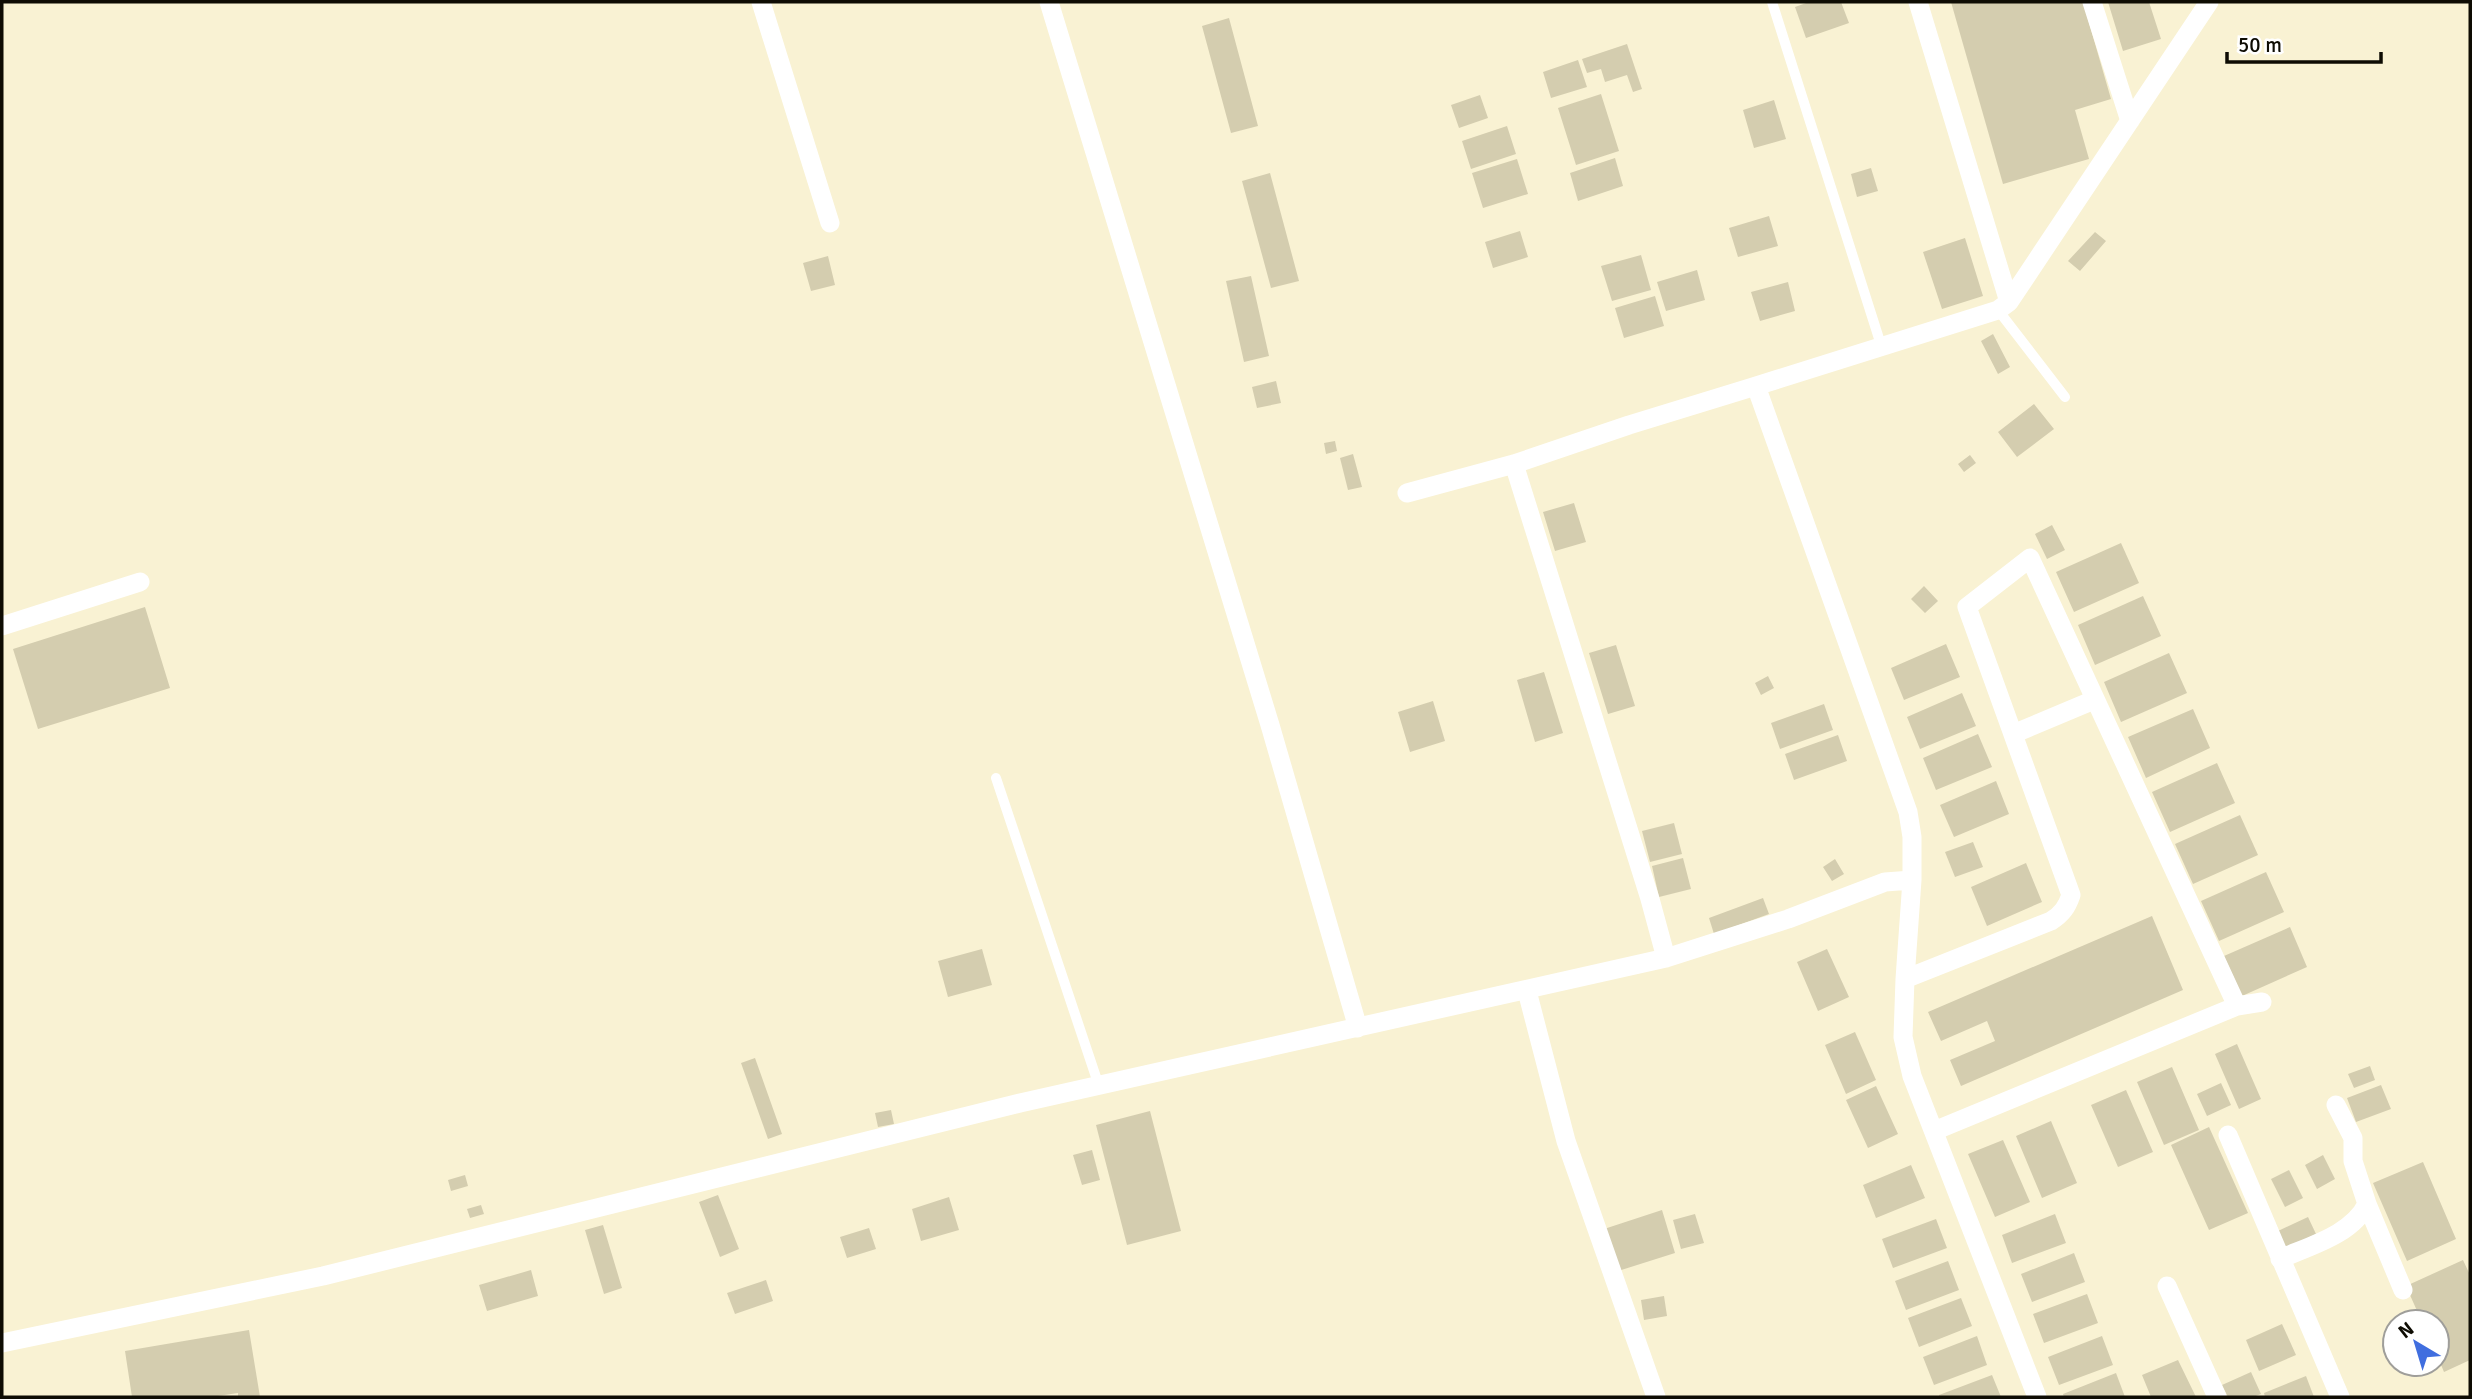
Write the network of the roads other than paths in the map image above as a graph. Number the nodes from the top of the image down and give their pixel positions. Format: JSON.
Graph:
{"nodes":[{"id":1,"x":761,"y":2,"type":"edge"},
{"id":2,"x":1049,"y":2,"type":"edge"},
{"id":3,"x":1772,"y":2,"type":"edge"},
{"id":4,"x":1918,"y":2,"type":"edge"},
{"id":5,"x":2092,"y":2,"type":"edge"},
{"id":6,"x":2209,"y":2,"type":"edge"},
{"id":7,"x":2130,"y":121,"type":"junction"},
{"id":8,"x":830,"y":223,"type":"dead end"},
{"id":9,"x":2003,"y":306,"type":"junction"},
{"id":10,"x":1882,"y":348,"type":"junction"},
{"id":11,"x":1756,"y":386,"type":"junction"},
{"id":12,"x":2065,"y":397,"type":"dead end"},
{"id":13,"x":1514,"y":464,"type":"junction"},
{"id":14,"x":1407,"y":493,"type":"dead end"},
{"id":15,"x":140,"y":582,"type":"dead end"},
{"id":16,"x":2,"y":625,"type":"edge"},
{"id":17,"x":2094,"y":700,"type":"junction"},
{"id":18,"x":2013,"y":734,"type":"junction"},
{"id":19,"x":996,"y":778,"type":"dead end"},
{"id":20,"x":1912,"y":880,"type":"junction"},
{"id":21,"x":1666,"y":958,"type":"junction"},
{"id":22,"x":1905,"y":979,"type":"junction"},
{"id":23,"x":1527,"y":991,"type":"junction"},
{"id":24,"x":2262,"y":1002,"type":"dead end"},
{"id":25,"x":2237,"y":1006,"type":"junction"},
{"id":26,"x":1358,"y":1028,"type":"junction"},
{"id":27,"x":1099,"y":1086,"type":"junction"},
{"id":28,"x":2336,"y":1105,"type":"dead end"},
{"id":29,"x":1934,"y":1131,"type":"junction"},
{"id":30,"x":2228,"y":1135,"type":"dead end"},
{"id":31,"x":2367,"y":1204,"type":"junction"},
{"id":32,"x":2280,"y":1259,"type":"junction"},
{"id":33,"x":2167,"y":1286,"type":"dead end"},
{"id":34,"x":2403,"y":1290,"type":"dead end"},
{"id":35,"x":2,"y":1343,"type":"edge"},
{"id":36,"x":1656,"y":1397,"type":"edge"},
{"id":37,"x":2037,"y":1397,"type":"edge"},
{"id":38,"x":2217,"y":1397,"type":"edge"},
{"id":39,"x":2340,"y":1397,"type":"edge"}],
"edges":[{"from":1,"to":8,"type":"street"},
{"from":2,"to":26,"type":"street"},
{"from":3,"to":10,"type":"lane"},
{"from":4,"to":9,"type":"street"},
{"from":5,"to":7,"type":"street"},
{"from":6,"to":7,"type":"street"},
{"from":7,"to":9,"type":"street"},
{"from":9,"to":10,"type":"street"},
{"from":9,"to":12,"type":"lane"},
{"from":10,"to":11,"type":"street"},
{"from":11,"to":13,"type":"street"},
{"from":11,"to":20,"type":"street"},
{"from":13,"to":14,"type":"street"},
{"from":13,"to":21,"type":"street"},
{"from":15,"to":16,"type":"street"},
{"from":17,"to":18,"type":"street"},
{"from":17,"to":18,"type":"street"},
{"from":17,"to":25,"type":"street"},
{"from":18,"to":22,"type":"street"},
{"from":19,"to":27,"type":"lane"},
{"from":20,"to":21,"type":"street"},
{"from":20,"to":22,"type":"street"},
{"from":21,"to":23,"type":"street"},
{"from":22,"to":29,"type":"street"},
{"from":23,"to":26,"type":"street"},
{"from":23,"to":36,"type":"street"},
{"from":24,"to":25,"type":"street"},
{"from":25,"to":29,"type":"street"},
{"from":26,"to":27,"type":"street"},
{"from":27,"to":35,"type":"street"},
{"from":28,"to":31,"type":"street"},
{"from":29,"to":37,"type":"street"},
{"from":30,"to":32,"type":"street"},
{"from":31,"to":32,"type":"street"},
{"from":31,"to":34,"type":"street"},
{"from":32,"to":39,"type":"street"},
{"from":33,"to":38,"type":"street"}]}
